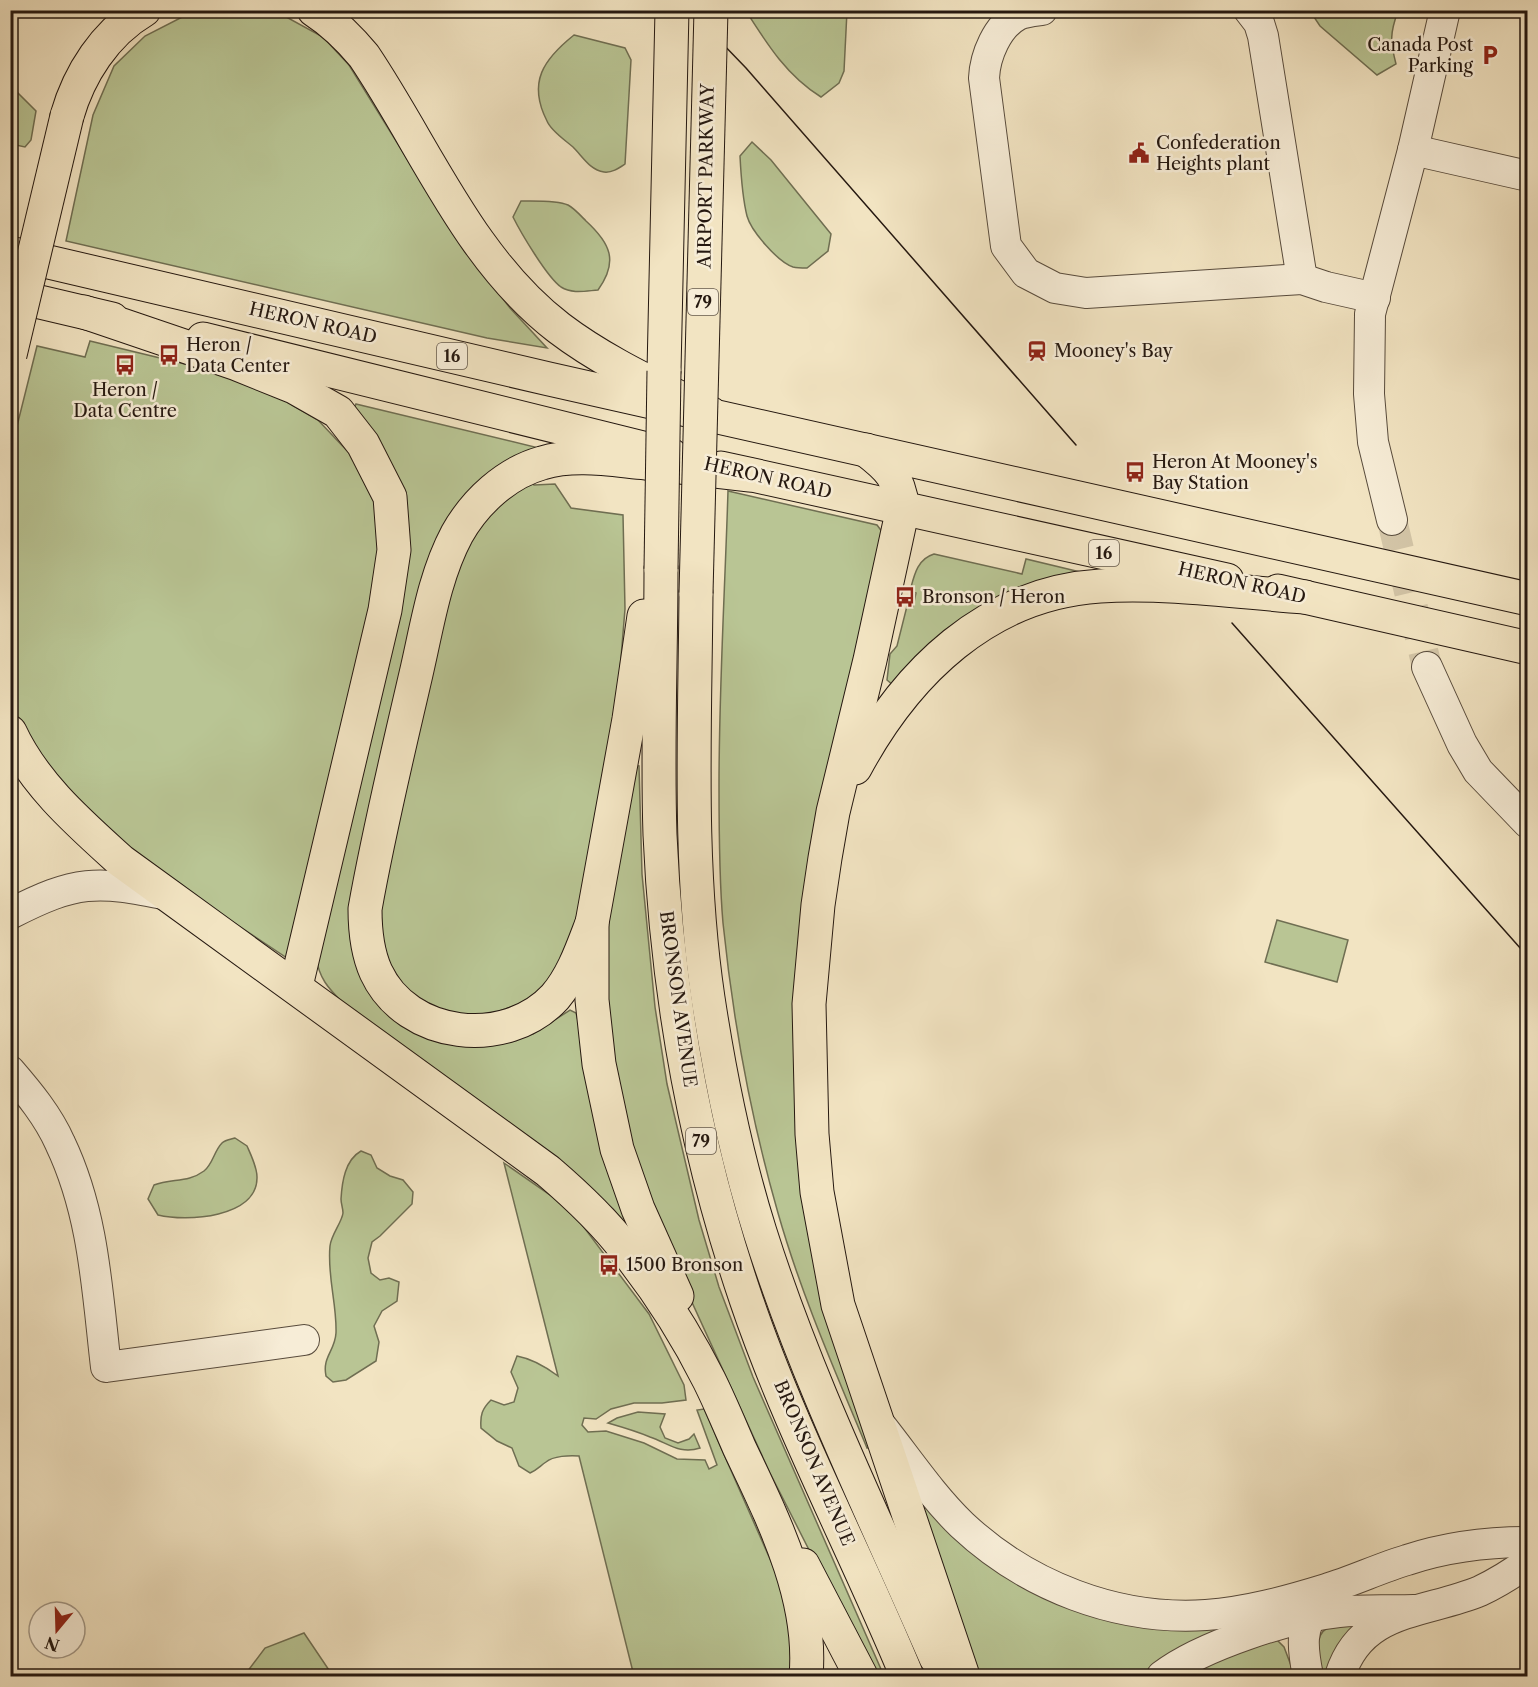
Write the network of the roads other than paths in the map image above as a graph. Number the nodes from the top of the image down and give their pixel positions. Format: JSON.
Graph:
{"nodes":[{"id":1,"x":144,"y":10,"type":"edge"},
{"id":2,"x":314,"y":10,"type":"edge"},
{"id":3,"x":672,"y":10,"type":"edge"},
{"id":4,"x":711,"y":10,"type":"edge"},
{"id":5,"x":1042,"y":10,"type":"edge"},
{"id":6,"x":1249,"y":10,"type":"edge"},
{"id":7,"x":1445,"y":10,"type":"edge"},
{"id":8,"x":1413,"y":150,"type":"junction"},
{"id":9,"x":1527,"y":176,"type":"edge"},
{"id":10,"x":10,"y":253,"type":"edge"},
{"id":11,"x":1302,"y":279,"type":"junction"},
{"id":12,"x":10,"y":296,"type":"edge"},
{"id":13,"x":1375,"y":298,"type":"junction"},
{"id":14,"x":10,"y":312,"type":"edge"},
{"id":15,"x":84,"y":312,"type":"junction"},
{"id":16,"x":10,"y":355,"type":"edge"},
{"id":17,"x":710,"y":413,"type":"junction"},
{"id":18,"x":866,"y":450,"type":"junction"},
{"id":19,"x":750,"y":475,"type":"junction"},
{"id":20,"x":903,"y":508,"type":"junction"},
{"id":21,"x":1392,"y":520,"type":"tunnel mouth"},
{"id":22,"x":661,"y":569,"type":"junction"},
{"id":23,"x":696,"y":592,"type":"joint"},
{"id":24,"x":1305,"y":597,"type":"junction"},
{"id":25,"x":1527,"y":599,"type":"edge"},
{"id":26,"x":1527,"y":648,"type":"edge"},
{"id":27,"x":1427,"y":667,"type":"tunnel mouth"},
{"id":28,"x":10,"y":732,"type":"edge"},
{"id":29,"x":1462,"y":744,"type":"junction"},
{"id":30,"x":1527,"y":791,"type":"edge"},
{"id":31,"x":833,"y":812,"type":"junction"},
{"id":32,"x":1527,"y":823,"type":"edge"},
{"id":33,"x":168,"y":895,"type":"junction"},
{"id":34,"x":10,"y":914,"type":"edge"},
{"id":35,"x":592,"y":923,"type":"junction"},
{"id":36,"x":296,"y":986,"type":"junction"},
{"id":37,"x":10,"y":1071,"type":"edge"},
{"id":38,"x":304,"y":1340,"type":"dead end"},
{"id":39,"x":708,"y":1377,"type":"junction"},
{"id":40,"x":877,"y":1421,"type":"junction"},
{"id":41,"x":762,"y":1496,"type":"junction"},
{"id":42,"x":1527,"y":1542,"type":"edge"},
{"id":43,"x":1527,"y":1562,"type":"edge"},
{"id":44,"x":1328,"y":1589,"type":"junction"},
{"id":45,"x":1413,"y":1610,"type":"junction"},
{"id":46,"x":1308,"y":1618,"type":"junction"},
{"id":47,"x":806,"y":1677,"type":"edge"},
{"id":48,"x":861,"y":1677,"type":"edge"},
{"id":49,"x":907,"y":1677,"type":"edge"},
{"id":50,"x":944,"y":1677,"type":"edge"},
{"id":51,"x":963,"y":1677,"type":"edge"},
{"id":52,"x":1162,"y":1677,"type":"edge"},
{"id":53,"x":1308,"y":1677,"type":"edge"},
{"id":54,"x":1340,"y":1677,"type":"edge"}],
"edges":[{"from":1,"to":16,"type":"main road","bridge":true},
{"from":2,"to":17,"type":"main road"},
{"from":3,"to":22,"type":"main road","name":"AIRPORT PARKWAY","number":"79","bridge":true},
{"from":4,"to":23,"type":"main road","name":"AIRPORT PARKWAY","number":"79","bridge":true},
{"from":5,"to":11,"type":"street"},
{"from":6,"to":11,"type":"street"},
{"from":7,"to":8,"type":"street"},
{"from":8,"to":9,"type":"street"},
{"from":8,"to":13,"type":"street"},
{"from":10,"to":17,"type":"main road","name":"HERON ROAD","number":"16"},
{"from":11,"to":13,"type":"street"},
{"from":12,"to":15,"type":"main road","name":"HERON ROAD","number":"16"},
{"from":13,"to":21,"type":"street"},
{"from":14,"to":15,"type":"main road"},
{"from":15,"to":19,"type":"main road","name":"HERON ROAD","number":"16"},
{"from":15,"to":36,"type":"main road"},
{"from":17,"to":18,"type":"main road","name":"HERON ROAD","number":"16"},
{"from":18,"to":20,"type":"main road"},
{"from":18,"to":25,"type":"main road","name":"HERON ROAD","number":"16"},
{"from":19,"to":20,"type":"main road","name":"HERON ROAD","number":"16"},
{"from":19,"to":35,"type":"main road"},
{"from":20,"to":24,"type":"main road","name":"HERON ROAD","number":"16"},
{"from":20,"to":31,"type":"main road"},
{"from":22,"to":35,"type":"main road"},
{"from":22,"to":49,"type":"main road","name":"BRONSON AVENUE","number":"79"},
{"from":23,"to":50,"type":"main road","name":"BRONSON AVENUE","number":"79"},
{"from":24,"to":26,"type":"main road","name":"HERON ROAD","number":"16"},
{"from":24,"to":31,"type":"main road"},
{"from":27,"to":29,"type":"street"},
{"from":28,"to":33,"type":"main road"},
{"from":29,"to":30,"type":"street"},
{"from":29,"to":32,"type":"street"},
{"from":31,"to":40,"type":"main road"},
{"from":33,"to":34,"type":"street"},
{"from":33,"to":36,"type":"main road"},
{"from":35,"to":39,"type":"main road"},
{"from":36,"to":39,"type":"main road"},
{"from":37,"to":38,"type":"street"},
{"from":39,"to":41,"type":"main road"},
{"from":40,"to":44,"type":"street"},
{"from":40,"to":51,"type":"main road"},
{"from":41,"to":47,"type":"main road"},
{"from":41,"to":48,"type":"main road"},
{"from":42,"to":44,"type":"street"},
{"from":43,"to":45,"type":"street"},
{"from":44,"to":46,"type":"street"},
{"from":45,"to":46,"type":"street"},
{"from":45,"to":54,"type":"street"},
{"from":46,"to":52,"type":"street"},
{"from":46,"to":53,"type":"street"}]}
